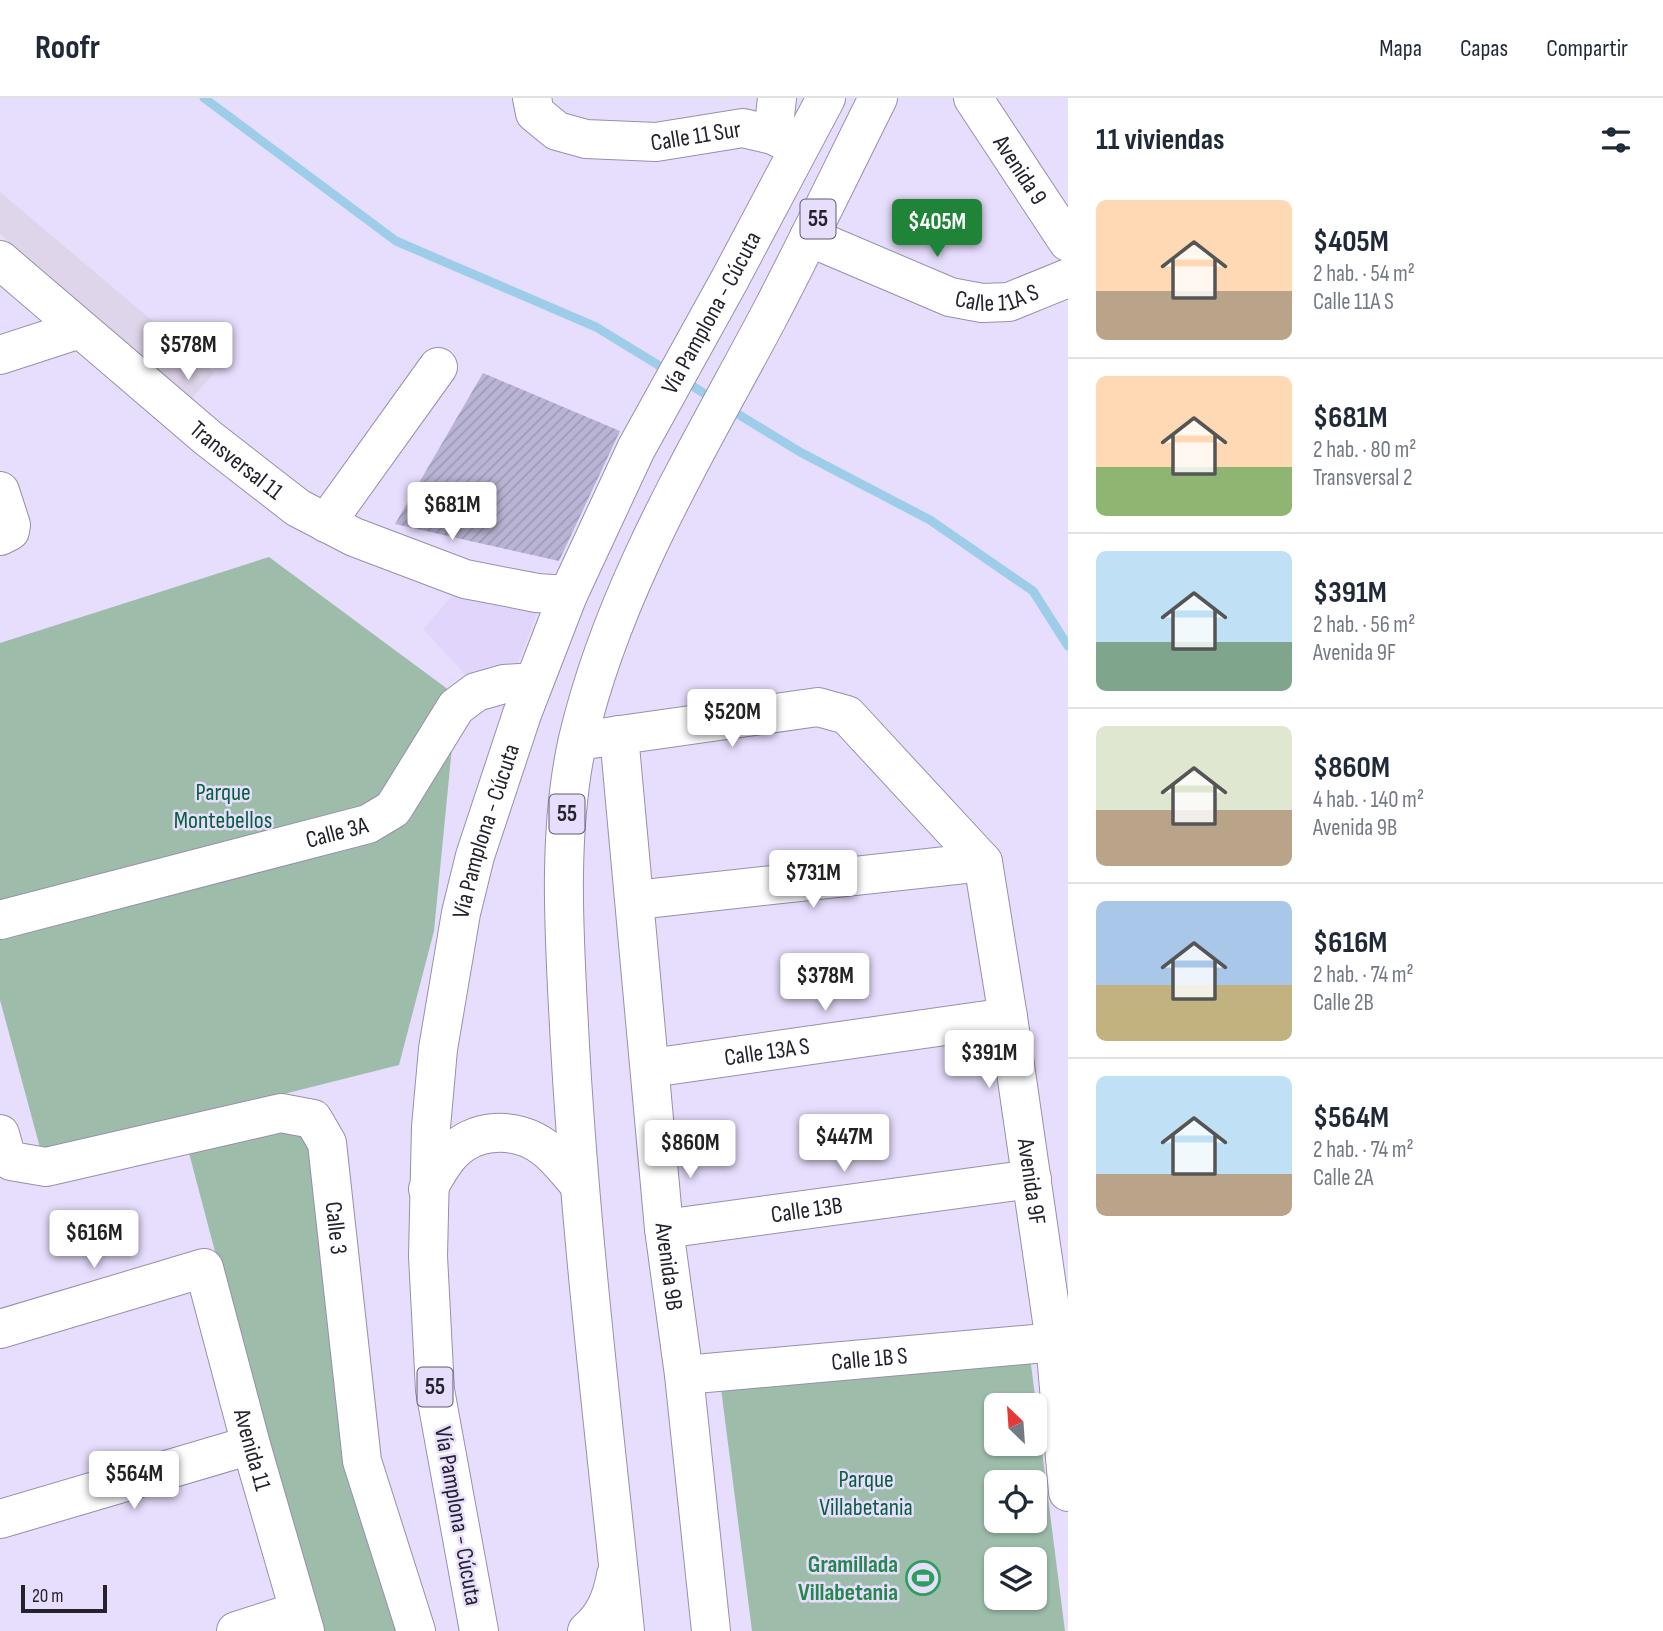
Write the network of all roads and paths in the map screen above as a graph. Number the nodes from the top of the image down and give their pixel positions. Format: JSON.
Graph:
{"nodes":[{"id":1,"x":532,"y":98,"type":"edge"},
{"id":2,"x":826,"y":98,"type":"edge"},
{"id":3,"x":878,"y":98,"type":"edge"},
{"id":4,"x":973,"y":98,"type":"edge"},
{"id":5,"x":783,"y":127,"type":"edge"},
{"id":6,"x":809,"y":237,"type":"junction"},
{"id":7,"x":1068,"y":242,"type":"edge"},
{"id":8,"x":0,"y":260,"type":"edge"},
{"id":9,"x":1068,"y":278,"type":"edge"},
{"id":10,"x":80,"y":329,"type":"junction"},
{"id":11,"x":0,"y":355,"type":"edge"},
{"id":12,"x":438,"y":367,"type":"dead end"},
{"id":13,"x":0,"y":491,"type":"edge"},
{"id":14,"x":340,"y":530,"type":"junction"},
{"id":15,"x":0,"y":536,"type":"edge"},
{"id":16,"x":568,"y":595,"type":"junction"},
{"id":17,"x":534,"y":682,"type":"junction"},
{"id":18,"x":619,"y":735,"type":"junction"},
{"id":19,"x":578,"y":741,"type":"junction"},
{"id":20,"x":983,"y":862,"type":"junction"},
{"id":21,"x":636,"y":900,"type":"junction"},
{"id":22,"x":0,"y":920,"type":"edge"},
{"id":23,"x":1008,"y":1017,"type":"junction"},
{"id":24,"x":651,"y":1068,"type":"junction"},
{"id":25,"x":9,"y":1149,"type":"edge"},
{"id":26,"x":1032,"y":1178,"type":"junction"},
{"id":27,"x":579,"y":1184,"type":"junction"},
{"id":28,"x":428,"y":1189,"type":"junction"},
{"id":29,"x":664,"y":1229,"type":"junction"},
{"id":30,"x":0,"y":1329,"type":"edge"},
{"id":31,"x":1061,"y":1341,"type":"edge"},
{"id":32,"x":684,"y":1375,"type":"junction"},
{"id":33,"x":251,"y":1446,"type":"junction"},
{"id":34,"x":1068,"y":1492,"type":"edge"},
{"id":35,"x":0,"y":1519,"type":"edge"},
{"id":36,"x":618,"y":1562,"type":"junction"},
{"id":37,"x":469,"y":1582,"type":"junction"},
{"id":38,"x":302,"y":1621,"type":"edge"},
{"id":39,"x":236,"y":1631,"type":"edge"},
{"id":40,"x":416,"y":1631,"type":"edge"},
{"id":41,"x":479,"y":1631,"type":"edge"},
{"id":42,"x":505,"y":1631,"type":"edge"},
{"id":43,"x":587,"y":1631,"type":"edge"},
{"id":44,"x":625,"y":1631,"type":"edge"},
{"id":45,"x":711,"y":1631,"type":"edge"}],
"edges":[{"from":1,"to":5,"type":"main road","name":"Calle 11 Sur"},
{"from":2,"to":5,"type":"main road","name":"Vía Pamplona - Cúcuta","number":"55"},
{"from":3,"to":6,"type":"main road","name":"Vía Pamplona - Cúcuta","number":"55"},
{"from":4,"to":7,"type":"main road","name":"Avenida 9"},
{"from":5,"to":16,"type":"main road","name":"Vía Pamplona - Cúcuta","number":"55"},
{"from":6,"to":9,"type":"main road","name":"Calle 11A S"},
{"from":6,"to":19,"type":"main road","name":"Vía Pamplona - Cúcuta","number":"55"},
{"from":8,"to":10,"type":"main road","name":"Transversal 11"},
{"from":10,"to":11,"type":"main road"},
{"from":10,"to":14,"type":"main road","name":"Transversal 11"},
{"from":12,"to":14,"type":"main road"},
{"from":13,"to":15,"type":"main road"},
{"from":14,"to":16,"type":"main road","name":"Transversal 11"},
{"from":16,"to":17,"type":"main road","name":"Vía Pamplona - Cúcuta","number":"55"},
{"from":17,"to":22,"type":"main road","name":"Calle 3A"},
{"from":17,"to":28,"type":"main road","name":"Vía Pamplona - Cúcuta","number":"55"},
{"from":18,"to":19,"type":"main road"},
{"from":18,"to":20,"type":"main road"},
{"from":18,"to":21,"type":"main road","name":"Avenida 9B"},
{"from":19,"to":27,"type":"main road","name":"Vía Pamplona - Cúcuta","number":"55"},
{"from":20,"to":21,"type":"main road"},
{"from":20,"to":23,"type":"main road","name":"Avenida 9F"},
{"from":21,"to":24,"type":"main road","name":"Avenida 9B"},
{"from":23,"to":24,"type":"main road","name":"Calle 13A S"},
{"from":23,"to":26,"type":"main road","name":"Avenida 9F"},
{"from":24,"to":29,"type":"main road","name":"Avenida 9B"},
{"from":25,"to":40,"type":"main road","name":"Calle 3"},
{"from":26,"to":29,"type":"main road","name":"Calle 13B"},
{"from":26,"to":31,"type":"main road","name":"Avenida 9F"},
{"from":27,"to":28,"type":"main road"},
{"from":27,"to":36,"type":"main road","name":"Vía Pamplona - Cúcuta","number":"55"},
{"from":28,"to":37,"type":"main road","name":"Vía Pamplona - Cúcuta","number":"55"},
{"from":29,"to":32,"type":"main road","name":"Avenida 9B"},
{"from":30,"to":33,"type":"main road","name":"Avenida 11"},
{"from":31,"to":32,"type":"main road","name":"Calle 1B S"},
{"from":31,"to":34,"type":"main road","name":"Avenida 9F"},
{"from":32,"to":45,"type":"main road","name":"Avenida 9B"},
{"from":33,"to":35,"type":"main road"},
{"from":33,"to":38,"type":"main road","name":"Avenida 11"},
{"from":36,"to":43,"type":"main road"},
{"from":36,"to":44,"type":"main road","name":"Vía Pamplona - Cúcuta","number":"55"},
{"from":37,"to":41,"type":"main road","name":"Vía Pamplona - Cúcuta","number":"55"},
{"from":37,"to":42,"type":"main road"},
{"from":38,"to":39,"type":"main road"}]}
